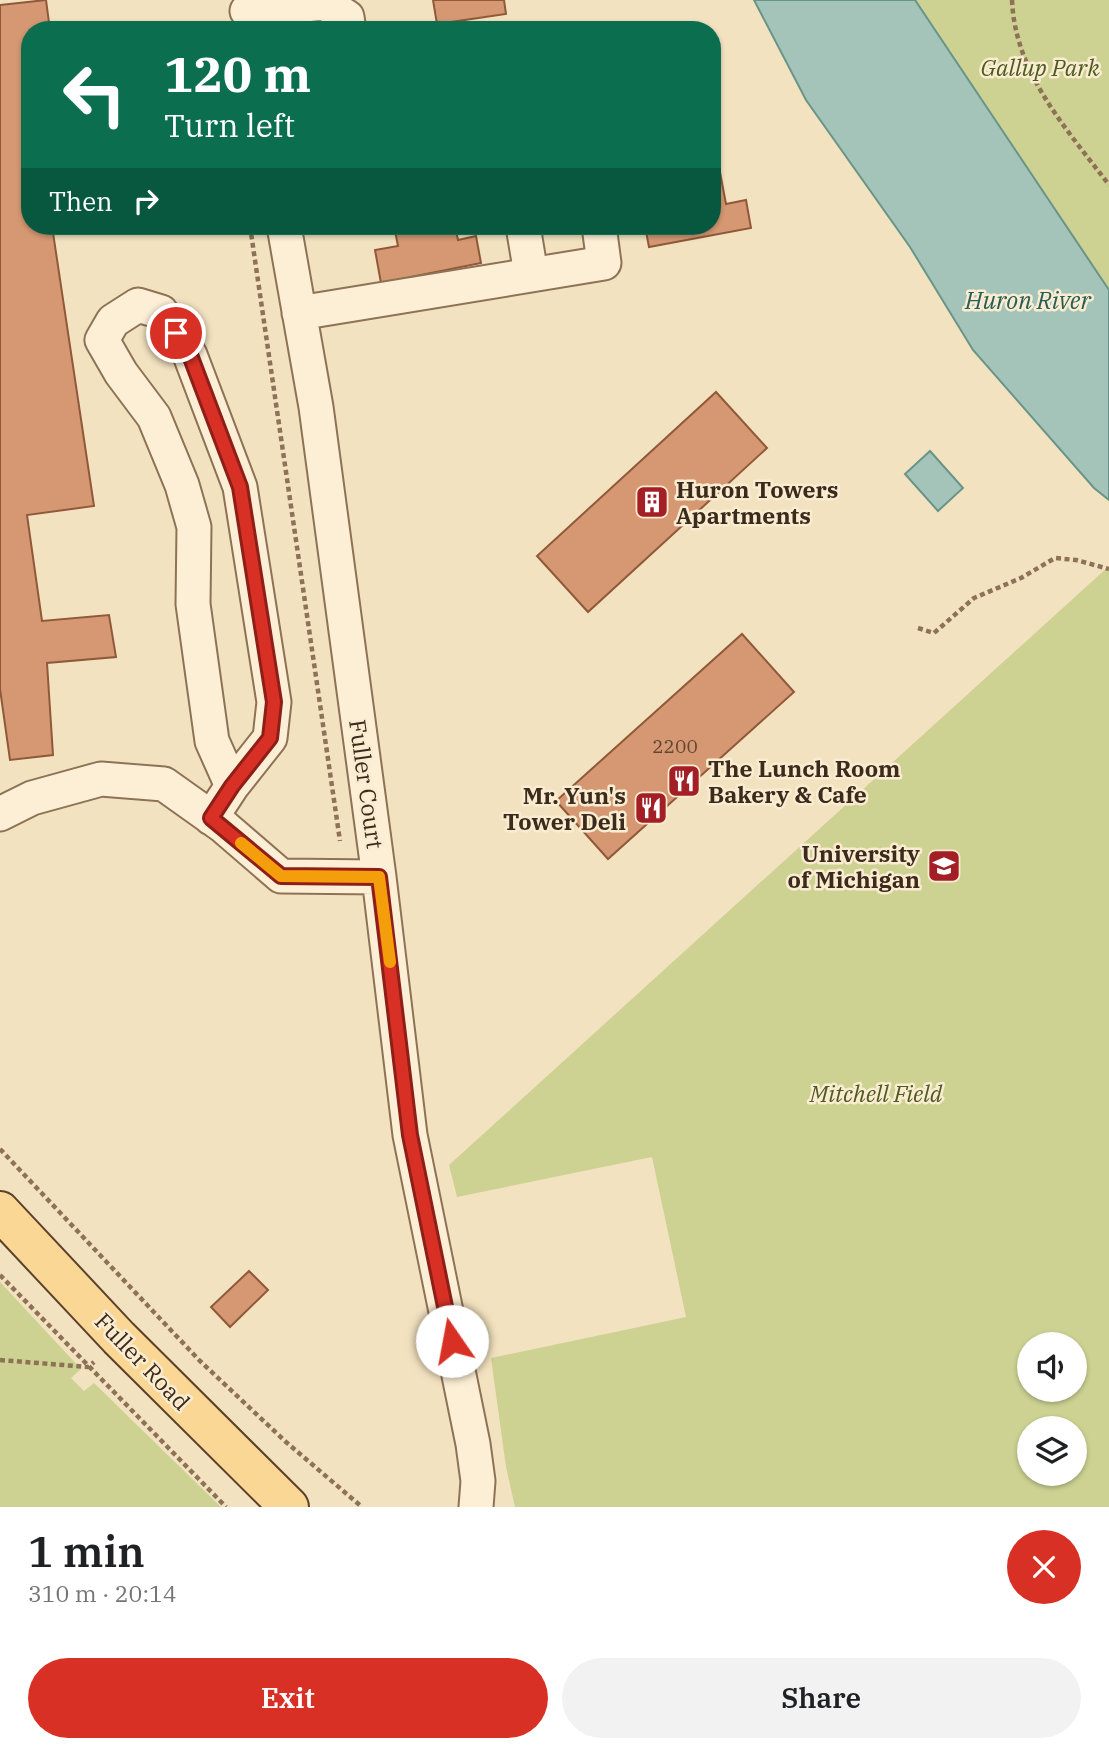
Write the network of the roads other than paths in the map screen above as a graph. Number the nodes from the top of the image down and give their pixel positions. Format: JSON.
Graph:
{"nodes":[{"id":1,"x":248,"y":14,"type":"edge"},
{"id":2,"x":348,"y":21,"type":"edge"},
{"id":3,"x":286,"y":235,"type":"edge"},
{"id":4,"x":524,"y":235,"type":"edge"},
{"id":5,"x":600,"y":235,"type":"edge"},
{"id":6,"x":531,"y":274,"type":"junction"},
{"id":7,"x":299,"y":313,"type":"junction"},
{"id":8,"x":232,"y":786,"type":"junction"},
{"id":9,"x":0,"y":814,"type":"edge"},
{"id":10,"x":211,"y":818,"type":"junction"},
{"id":11,"x":379,"y":877,"type":"junction"},
{"id":12,"x":0,"y":1211,"type":"edge"},
{"id":13,"x":289,"y":1507,"type":"edge"},
{"id":14,"x":476,"y":1507,"type":"edge"}],
"edges":[{"from":1,"to":2,"type":"street"},
{"from":3,"to":7,"type":"street","name":"Fuller Court"},
{"from":4,"to":6,"type":"street"},
{"from":5,"to":6,"type":"street"},
{"from":6,"to":7,"type":"street"},
{"from":7,"to":11,"type":"street","name":"Fuller Court"},
{"from":8,"to":8,"type":"street"},
{"from":8,"to":10,"type":"street"},
{"from":9,"to":10,"type":"street"},
{"from":10,"to":11,"type":"street"},
{"from":11,"to":14,"type":"street","name":"Fuller Court"},
{"from":12,"to":13,"type":"main road","name":"Fuller Road"}]}
